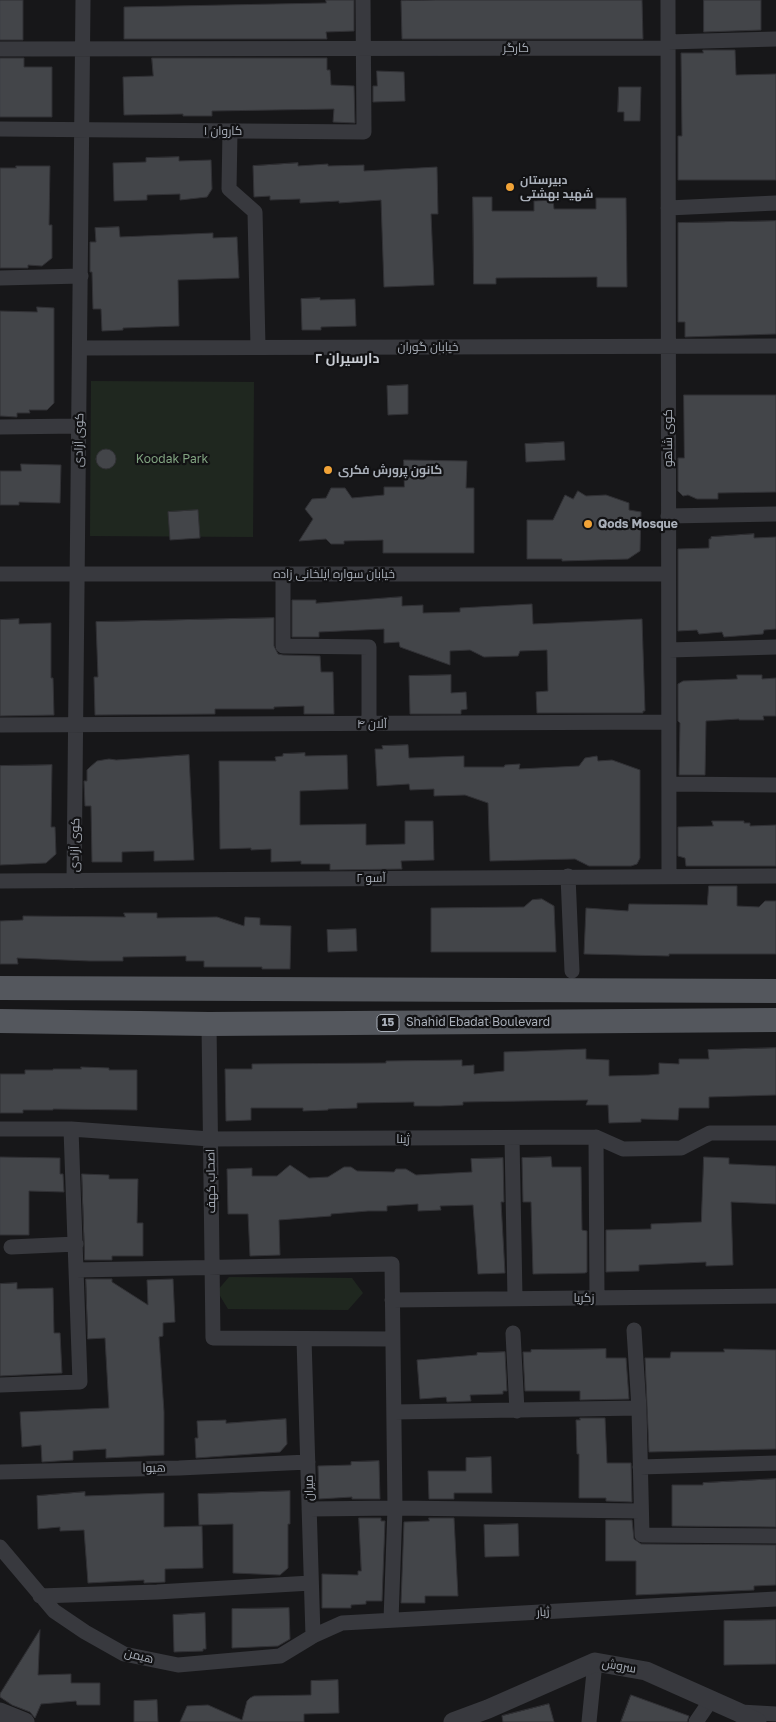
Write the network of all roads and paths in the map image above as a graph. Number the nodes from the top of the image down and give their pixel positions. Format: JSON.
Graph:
{"nodes":[{"id":1,"x":83,"y":0,"type":"edge"},
{"id":2,"x":363,"y":0,"type":"edge"},
{"id":3,"x":668,"y":0,"type":"edge"},
{"id":4,"x":776,"y":39,"type":"edge"},
{"id":5,"x":668,"y":45,"type":"junction"},
{"id":6,"x":364,"y":48,"type":"junction"},
{"id":7,"x":0,"y":49,"type":"edge"},
{"id":8,"x":83,"y":49,"type":"junction"},
{"id":9,"x":0,"y":129,"type":"edge"},
{"id":10,"x":82,"y":130,"type":"junction"},
{"id":11,"x":230,"y":131,"type":"junction"},
{"id":12,"x":776,"y":203,"type":"edge"},
{"id":13,"x":668,"y":208,"type":"junction"},
{"id":14,"x":80,"y":276,"type":"junction"},
{"id":15,"x":0,"y":278,"type":"edge"},
{"id":16,"x":668,"y":346,"type":"junction"},
{"id":17,"x":776,"y":346,"type":"edge"},
{"id":18,"x":258,"y":347,"type":"junction"},
{"id":19,"x":80,"y":348,"type":"junction"},
{"id":20,"x":79,"y":426,"type":"junction"},
{"id":21,"x":0,"y":427,"type":"edge"},
{"id":22,"x":776,"y":514,"type":"edge"},
{"id":23,"x":668,"y":516,"type":"junction"},
{"id":24,"x":0,"y":574,"type":"edge"},
{"id":25,"x":77,"y":574,"type":"junction"},
{"id":26,"x":283,"y":574,"type":"junction"},
{"id":27,"x":668,"y":574,"type":"junction"},
{"id":28,"x":776,"y":647,"type":"edge"},
{"id":29,"x":669,"y":650,"type":"junction"},
{"id":30,"x":669,"y":722,"type":"junction"},
{"id":31,"x":369,"y":724,"type":"junction"},
{"id":32,"x":0,"y":725,"type":"edge"},
{"id":33,"x":76,"y":725,"type":"junction"},
{"id":34,"x":669,"y":784,"type":"junction"},
{"id":35,"x":776,"y":785,"type":"edge"},
{"id":36,"x":568,"y":876,"type":"junction"},
{"id":37,"x":669,"y":876,"type":"junction"},
{"id":38,"x":776,"y":876,"type":"edge"},
{"id":39,"x":74,"y":880,"type":"junction"},
{"id":40,"x":0,"y":881,"type":"edge"},
{"id":41,"x":572,"y":971,"type":"dead end"},
{"id":42,"x":0,"y":988,"type":"edge"},
{"id":43,"x":776,"y":991,"type":"edge"},
{"id":44,"x":776,"y":1020,"type":"edge"},
{"id":45,"x":0,"y":1021,"type":"edge"},
{"id":46,"x":210,"y":1024,"type":"junction"},
{"id":47,"x":0,"y":1129,"type":"edge"},
{"id":48,"x":71,"y":1129,"type":"junction"},
{"id":49,"x":776,"y":1133,"type":"edge"},
{"id":50,"x":596,"y":1137,"type":"junction"},
{"id":51,"x":512,"y":1138,"type":"junction"},
{"id":52,"x":210,"y":1139,"type":"junction"},
{"id":53,"x":76,"y":1244,"type":"junction"},
{"id":54,"x":11,"y":1247,"type":"dead end"},
{"id":55,"x":212,"y":1266,"type":"junction"},
{"id":56,"x":76,"y":1270,"type":"junction"},
{"id":57,"x":776,"y":1296,"type":"edge"},
{"id":58,"x":515,"y":1298,"type":"junction"},
{"id":59,"x":598,"y":1298,"type":"junction"},
{"id":60,"x":392,"y":1300,"type":"junction"},
{"id":61,"x":634,"y":1330,"type":"dead end"},
{"id":62,"x":513,"y":1333,"type":"dead end"},
{"id":63,"x":304,"y":1339,"type":"junction"},
{"id":64,"x":392,"y":1339,"type":"junction"},
{"id":65,"x":0,"y":1385,"type":"edge"},
{"id":66,"x":639,"y":1408,"type":"junction"},
{"id":67,"x":518,"y":1411,"type":"junction"},
{"id":68,"x":394,"y":1412,"type":"junction"},
{"id":69,"x":308,"y":1462,"type":"junction"},
{"id":70,"x":776,"y":1463,"type":"edge"},
{"id":71,"x":640,"y":1467,"type":"junction"},
{"id":72,"x":0,"y":1472,"type":"edge"},
{"id":73,"x":395,"y":1508,"type":"junction"},
{"id":74,"x":309,"y":1510,"type":"junction"},
{"id":75,"x":641,"y":1510,"type":"junction"},
{"id":76,"x":776,"y":1536,"type":"edge"},
{"id":77,"x":0,"y":1546,"type":"edge"},
{"id":78,"x":311,"y":1583,"type":"junction"},
{"id":79,"x":40,"y":1596,"type":"junction"},
{"id":80,"x":776,"y":1599,"type":"edge"},
{"id":81,"x":391,"y":1620,"type":"junction"},
{"id":82,"x":313,"y":1636,"type":"junction"},
{"id":83,"x":595,"y":1662,"type":"junction"},
{"id":84,"x":711,"y":1700,"type":"junction"},
{"id":85,"x":0,"y":1712,"type":"edge"},
{"id":86,"x":776,"y":1714,"type":"edge"},
{"id":87,"x":488,"y":1715,"type":"edge"},
{"id":88,"x":751,"y":1719,"type":"edge"},
{"id":89,"x":25,"y":1722,"type":"edge"},
{"id":90,"x":453,"y":1722,"type":"edge"},
{"id":91,"x":589,"y":1722,"type":"edge"},
{"id":92,"x":696,"y":1722,"type":"edge"}],
"edges":[{"from":1,"to":8,"type":"street","name":"کوی آزادی"},
{"from":2,"to":6,"type":"street"},
{"from":3,"to":5,"type":"street","name":"کوی شاهو"},
{"from":4,"to":5,"type":"street","name":"کارگر"},
{"from":5,"to":6,"type":"street","name":"کارگر"},
{"from":5,"to":13,"type":"street","name":"کوی شاهو"},
{"from":6,"to":8,"type":"street","name":"کارگر"},
{"from":6,"to":11,"type":"street","name":"کاروان ۱"},
{"from":7,"to":8,"type":"street","name":"کارگر"},
{"from":8,"to":10,"type":"street","name":"کوی آزادی"},
{"from":9,"to":10,"type":"street","name":"کاروان ۱"},
{"from":10,"to":11,"type":"street","name":"کاروان ۱"},
{"from":10,"to":14,"type":"street","name":"کوی آزادی"},
{"from":11,"to":18,"type":"street"},
{"from":12,"to":13,"type":"street"},
{"from":13,"to":16,"type":"street","name":"کوی شاهو"},
{"from":14,"to":15,"type":"street"},
{"from":14,"to":19,"type":"street","name":"کوی آزادی"},
{"from":16,"to":17,"type":"street","name":"خیابان گوران"},
{"from":16,"to":18,"type":"street","name":"خیابان گوران"},
{"from":16,"to":23,"type":"street","name":"کوی شاهو"},
{"from":18,"to":19,"type":"street","name":"خیابان گوران"},
{"from":19,"to":20,"type":"street","name":"کوی آزادی"},
{"from":20,"to":21,"type":"street"},
{"from":20,"to":25,"type":"street","name":"کوی آزادی"},
{"from":22,"to":23,"type":"street"},
{"from":23,"to":27,"type":"street","name":"کوی شاهو"},
{"from":24,"to":25,"type":"street","name":"خیابان سواره ایلخانی زاده"},
{"from":25,"to":26,"type":"street","name":"خیابان سواره ایلخانی زاده"},
{"from":25,"to":33,"type":"street","name":"کوی آزادی"},
{"from":26,"to":27,"type":"street","name":"خیابان سواره ایلخانی زاده"},
{"from":26,"to":31,"type":"street"},
{"from":27,"to":29,"type":"street","name":"کوی شاهو"},
{"from":28,"to":29,"type":"street"},
{"from":29,"to":30,"type":"street","name":"کوی شاهو"},
{"from":30,"to":31,"type":"street","name":"آلان ۴"},
{"from":30,"to":34,"type":"street","name":"کوی شاهو"},
{"from":31,"to":33,"type":"street","name":"آلان ۴"},
{"from":32,"to":33,"type":"street","name":"آلان ۴"},
{"from":33,"to":39,"type":"street","name":"کوی آزادی"},
{"from":34,"to":35,"type":"street"},
{"from":34,"to":37,"type":"street","name":"کوی شاهو"},
{"from":36,"to":37,"type":"street","name":"آسو ۲"},
{"from":36,"to":39,"type":"street","name":"آسو ۲"},
{"from":36,"to":41,"type":"street"},
{"from":37,"to":38,"type":"street","name":"آسو ۲"},
{"from":39,"to":40,"type":"street","name":"آسو ۲"},
{"from":42,"to":43,"type":"main road"},
{"from":44,"to":46,"type":"main road","name":"Shahid Ebadat Boulevard","number":"15"},
{"from":45,"to":46,"type":"main road","name":"Shahid Ebadat Boulevard","number":"15"},
{"from":46,"to":52,"type":"street","name":"اصحاب کهف"},
{"from":47,"to":48,"type":"street","name":"ژینا"},
{"from":48,"to":52,"type":"street","name":"ژینا"},
{"from":48,"to":53,"type":"street"},
{"from":49,"to":50,"type":"street"},
{"from":50,"to":51,"type":"street","name":"ژینا"},
{"from":50,"to":59,"type":"street"},
{"from":51,"to":52,"type":"street","name":"ژینا"},
{"from":51,"to":58,"type":"street"},
{"from":52,"to":55,"type":"street","name":"اصحاب کهف"},
{"from":53,"to":54,"type":"street"},
{"from":53,"to":56,"type":"street"},
{"from":55,"to":56,"type":"street"},
{"from":55,"to":60,"type":"street"},
{"from":55,"to":63,"type":"street","name":"اصحاب کهف"},
{"from":56,"to":65,"type":"street"},
{"from":57,"to":59,"type":"street","name":"زکریا"},
{"from":58,"to":59,"type":"street","name":"زکریا"},
{"from":58,"to":60,"type":"street","name":"زکریا"},
{"from":60,"to":64,"type":"street"},
{"from":61,"to":66,"type":"street"},
{"from":62,"to":67,"type":"street"},
{"from":63,"to":64,"type":"street"},
{"from":63,"to":69,"type":"street","name":"میران"},
{"from":64,"to":68,"type":"street"},
{"from":66,"to":67,"type":"street"},
{"from":66,"to":71,"type":"street"},
{"from":67,"to":68,"type":"street"},
{"from":68,"to":73,"type":"street"},
{"from":69,"to":72,"type":"street","name":"هیوا"},
{"from":69,"to":74,"type":"street","name":"میران"},
{"from":70,"to":71,"type":"street"},
{"from":71,"to":75,"type":"street"},
{"from":73,"to":74,"type":"street"},
{"from":73,"to":75,"type":"street"},
{"from":73,"to":81,"type":"street"},
{"from":74,"to":78,"type":"street","name":"میران"},
{"from":75,"to":76,"type":"street"},
{"from":77,"to":79,"type":"street","name":"هیمن"},
{"from":78,"to":79,"type":"street"},
{"from":78,"to":82,"type":"street","name":"میران"},
{"from":79,"to":82,"type":"street","name":"هیمن"},
{"from":80,"to":81,"type":"street","name":"ژیار"},
{"from":81,"to":82,"type":"street","name":"ژیار"},
{"from":83,"to":84,"type":"street","name":"سروش"},
{"from":83,"to":87,"type":"street","name":"سروش"},
{"from":83,"to":91,"type":"street"},
{"from":84,"to":88,"type":"street","name":"سروش"},
{"from":84,"to":92,"type":"street"},
{"from":85,"to":89,"type":"street"},
{"from":86,"to":88,"type":"street"},
{"from":87,"to":90,"type":"street","name":"سروش"}]}
